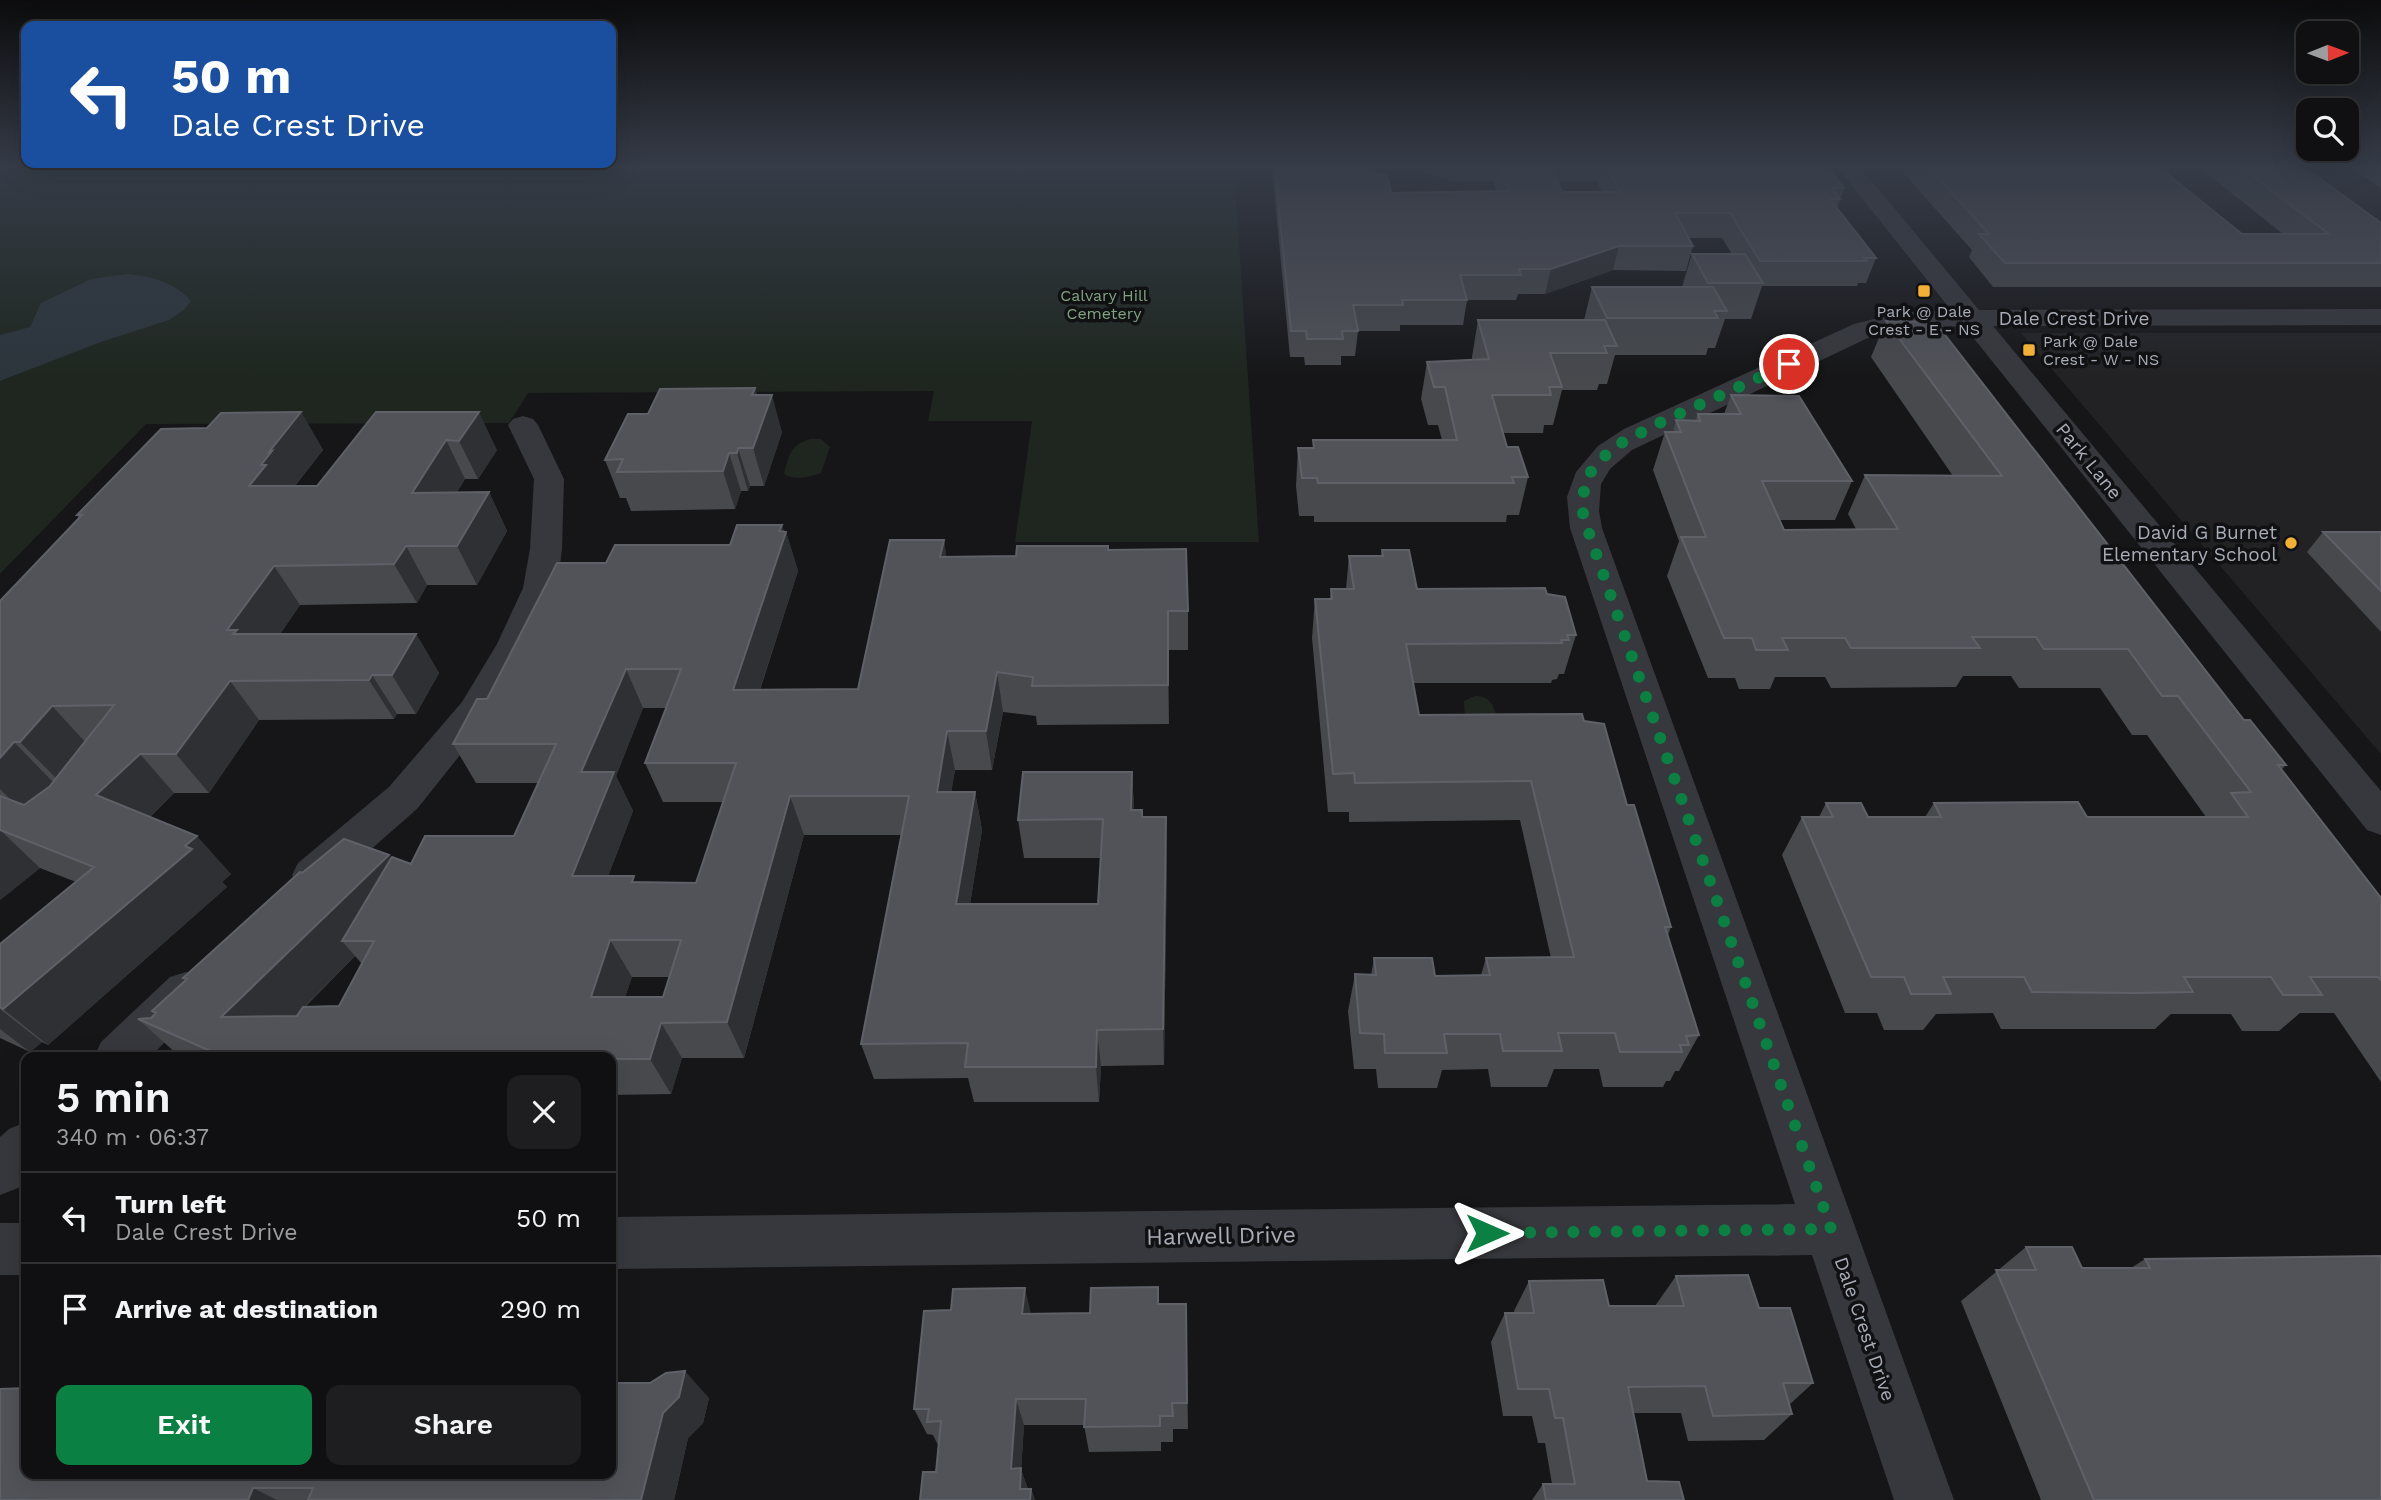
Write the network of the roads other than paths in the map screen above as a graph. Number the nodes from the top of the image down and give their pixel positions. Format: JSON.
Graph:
{"nodes":[{"id":1,"x":1900,"y":238,"type":"edge"},
{"id":2,"x":2381,"y":317,"type":"edge"},
{"id":3,"x":1972,"y":318,"type":"junction"},
{"id":4,"x":523,"y":425,"type":"dead end"},
{"id":5,"x":2381,"y":818,"type":"edge"},
{"id":6,"x":287,"y":899,"type":"edge"},
{"id":7,"x":207,"y":971,"type":"edge"},
{"id":8,"x":123,"y":1052,"type":"edge"},
{"id":9,"x":21,"y":1150,"type":"edge"},
{"id":10,"x":0,"y":1171,"type":"edge"},
{"id":11,"x":1831,"y":1229,"type":"junction"},
{"id":12,"x":616,"y":1243,"type":"edge"},
{"id":13,"x":0,"y":1249,"type":"edge"},
{"id":14,"x":21,"y":1249,"type":"edge"},
{"id":15,"x":1924,"y":1500,"type":"edge"}],
"edges":[{"from":1,"to":3,"type":"street","name":"Park Lane"},
{"from":2,"to":3,"type":"street","name":"Dale Crest Drive"},
{"from":3,"to":5,"type":"street","name":"Park Lane"},
{"from":3,"to":11,"type":"street","name":"Dale Crest Drive"},
{"from":4,"to":6,"type":"street"},
{"from":7,"to":8,"type":"street"},
{"from":9,"to":10,"type":"street"},
{"from":11,"to":12,"type":"street","name":"Harwell Drive"},
{"from":11,"to":15,"type":"street","name":"Dale Crest Drive"},
{"from":13,"to":14,"type":"street"}]}
